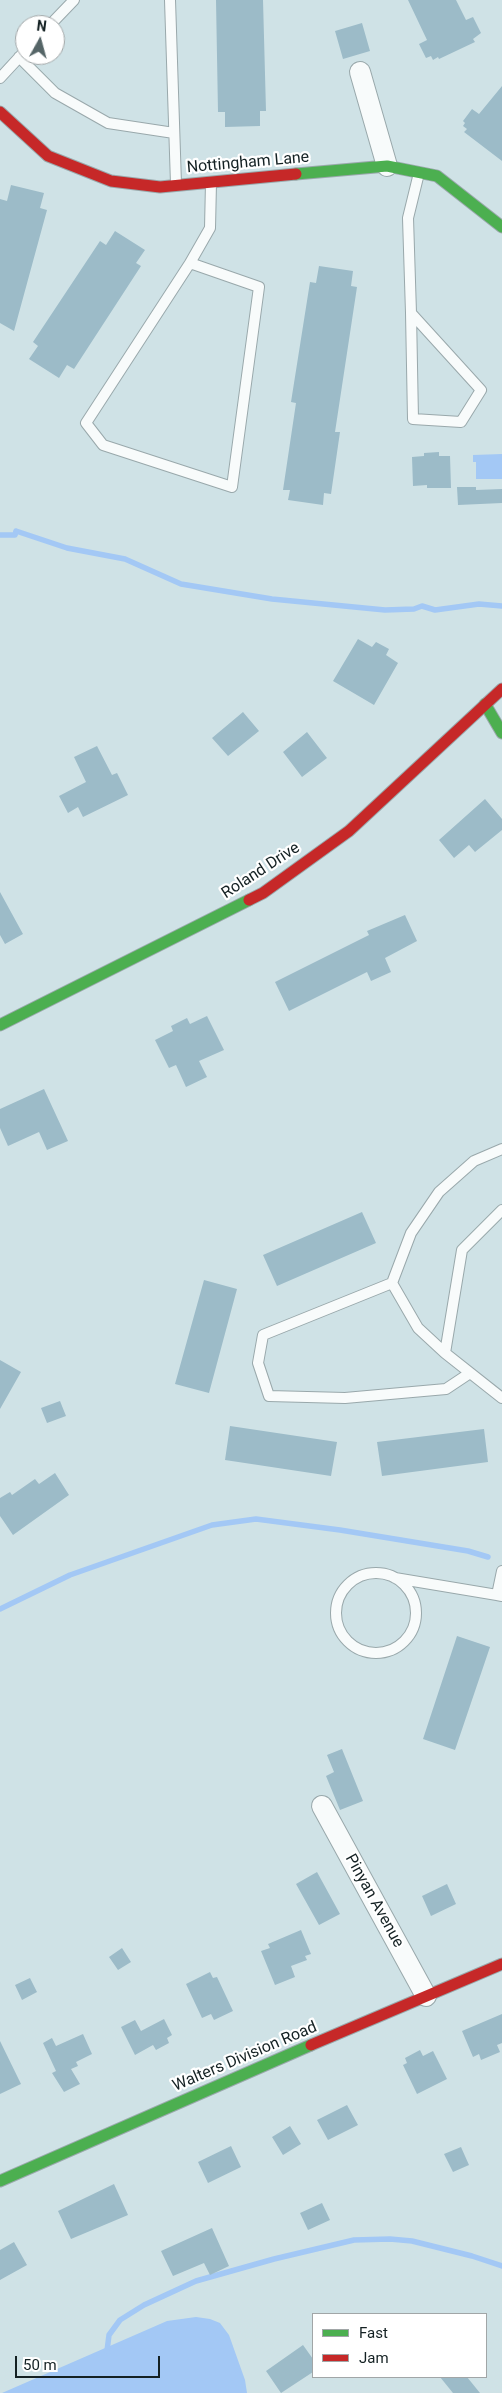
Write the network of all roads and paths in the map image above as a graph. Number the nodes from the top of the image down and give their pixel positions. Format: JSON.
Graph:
{"nodes":[{"id":1,"x":74,"y":0,"type":"edge"},
{"id":2,"x":170,"y":0,"type":"edge"},
{"id":3,"x":60,"y":15,"type":"edge"},
{"id":4,"x":15,"y":62,"type":"edge"},
{"id":5,"x":31,"y":65,"type":"edge"},
{"id":6,"x":360,"y":72,"type":"dead end"},
{"id":7,"x":0,"y":78,"type":"edge"},
{"id":8,"x":0,"y":112,"type":"edge"},
{"id":9,"x":174,"y":133,"type":"junction"},
{"id":10,"x":387,"y":166,"type":"junction"},
{"id":11,"x":419,"y":172,"type":"junction"},
{"id":12,"x":211,"y":182,"type":"junction"},
{"id":13,"x":176,"y":186,"type":"junction"},
{"id":14,"x":502,"y":227,"type":"edge"},
{"id":15,"x":190,"y":263,"type":"junction"},
{"id":16,"x":410,"y":313,"type":"junction"},
{"id":17,"x":502,"y":689,"type":"edge"},
{"id":18,"x":485,"y":704,"type":"junction"},
{"id":19,"x":502,"y":733,"type":"edge"},
{"id":20,"x":0,"y":1025,"type":"edge"},
{"id":21,"x":502,"y":1149,"type":"edge"},
{"id":22,"x":502,"y":1210,"type":"edge"},
{"id":23,"x":392,"y":1283,"type":"junction"},
{"id":24,"x":444,"y":1354,"type":"junction"},
{"id":25,"x":470,"y":1373,"type":"junction"},
{"id":26,"x":502,"y":1398,"type":"edge"},
{"id":27,"x":502,"y":1571,"type":"edge"},
{"id":28,"x":395,"y":1578,"type":"junction"},
{"id":29,"x":500,"y":1595,"type":"edge"},
{"id":30,"x":322,"y":1806,"type":"dead end"},
{"id":31,"x":502,"y":1964,"type":"edge"},
{"id":32,"x":426,"y":1996,"type":"junction"},
{"id":33,"x":0,"y":2181,"type":"edge"}],
"edges":[{"from":1,"to":3,"type":"lane"},
{"from":2,"to":9,"type":"lane"},
{"from":4,"to":7,"type":"lane"},
{"from":5,"to":9,"type":"lane"},
{"from":6,"to":10,"type":"street"},
{"from":8,"to":13,"type":"street","name":"Nottingham Lane"},
{"from":9,"to":13,"type":"lane"},
{"from":10,"to":11,"type":"street","name":"Nottingham Lane"},
{"from":10,"to":12,"type":"street","name":"Nottingham Lane"},
{"from":11,"to":14,"type":"street","name":"Nottingham Lane"},
{"from":11,"to":16,"type":"lane"},
{"from":12,"to":13,"type":"street","name":"Nottingham Lane"},
{"from":12,"to":15,"type":"lane"},
{"from":15,"to":15,"type":"lane"},
{"from":16,"to":16,"type":"lane"},
{"from":17,"to":18,"type":"street","name":"Roland Drive"},
{"from":18,"to":19,"type":"street"},
{"from":18,"to":20,"type":"street","name":"Roland Drive"},
{"from":21,"to":23,"type":"lane"},
{"from":22,"to":24,"type":"lane"},
{"from":23,"to":24,"type":"lane"},
{"from":23,"to":25,"type":"lane"},
{"from":24,"to":25,"type":"lane"},
{"from":25,"to":26,"type":"lane"},
{"from":27,"to":29,"type":"lane"},
{"from":28,"to":28,"type":"lane"},
{"from":28,"to":29,"type":"lane"},
{"from":30,"to":32,"type":"street","name":"Pinyan Avenue"},
{"from":31,"to":32,"type":"street","name":"Walters Division Road"},
{"from":32,"to":33,"type":"street","name":"Walters Division Road"}]}
